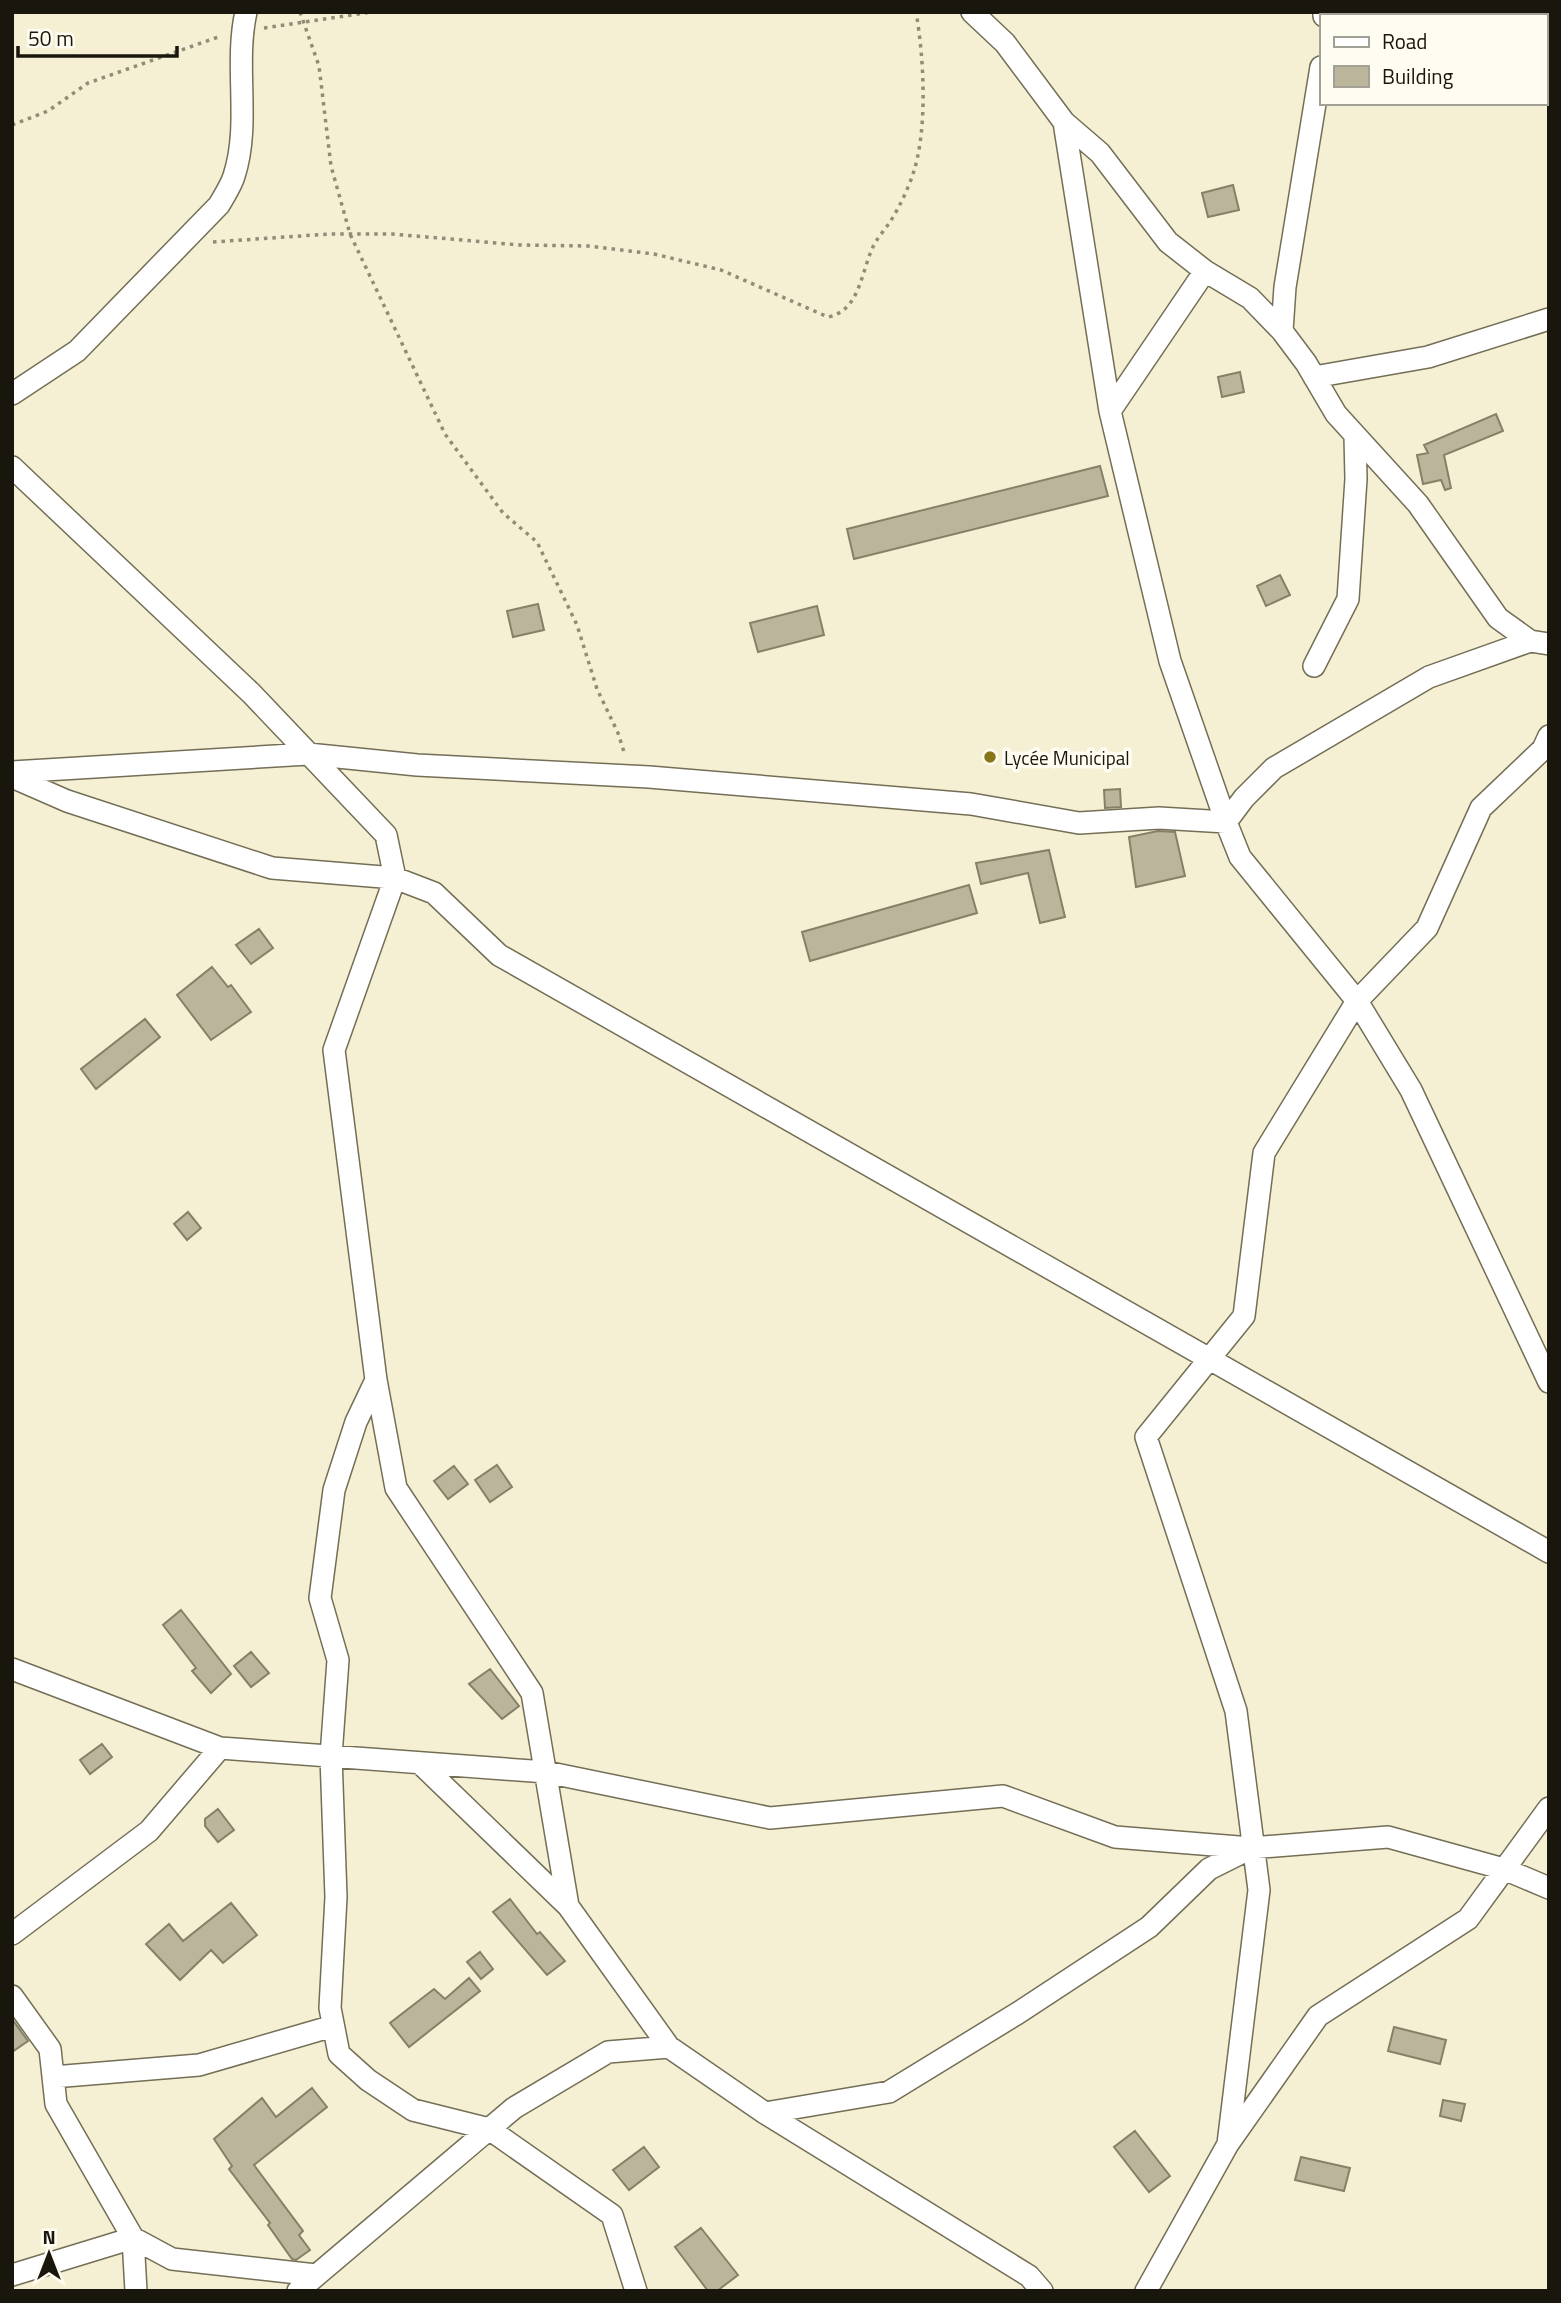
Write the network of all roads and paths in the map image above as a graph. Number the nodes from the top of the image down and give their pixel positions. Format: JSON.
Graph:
{"nodes":[{"id":1,"x":300,"y":12,"type":"edge"},
{"id":2,"x":371,"y":12,"type":"edge"},
{"id":3,"x":916,"y":12,"type":"edge"},
{"id":4,"x":972,"y":12,"type":"edge"},
{"id":5,"x":244,"y":22,"type":"edge"},
{"id":6,"x":306,"y":24,"type":"junction"},
{"id":7,"x":1320,"y":73,"type":"edge"},
{"id":8,"x":1064,"y":122,"type":"junction"},
{"id":9,"x":12,"y":125,"type":"edge"},
{"id":10,"x":350,"y":234,"type":"junction"},
{"id":11,"x":183,"y":244,"type":"junction"},
{"id":12,"x":1205,"y":271,"type":"junction"},
{"id":13,"x":1549,"y":319,"type":"edge"},
{"id":14,"x":1282,"y":331,"type":"junction"},
{"id":15,"x":1314,"y":377,"type":"junction"},
{"id":16,"x":12,"y":394,"type":"edge"},
{"id":17,"x":1110,"y":411,"type":"junction"},
{"id":18,"x":1354,"y":436,"type":"junction"},
{"id":19,"x":12,"y":467,"type":"edge"},
{"id":20,"x":1539,"y":643,"type":"edge"},
{"id":21,"x":1314,"y":666,"type":"dead end"},
{"id":22,"x":1549,"y":736,"type":"edge"},
{"id":23,"x":308,"y":754,"type":"junction"},
{"id":24,"x":12,"y":774,"type":"edge"},
{"id":25,"x":630,"y":776,"type":"junction"},
{"id":26,"x":1226,"y":822,"type":"junction"},
{"id":27,"x":395,"y":878,"type":"junction"},
{"id":28,"x":1357,"y":1002,"type":"junction"},
{"id":29,"x":1209,"y":1359,"type":"junction"},
{"id":30,"x":376,"y":1380,"type":"junction"},
{"id":31,"x":1549,"y":1382,"type":"edge"},
{"id":32,"x":1549,"y":1552,"type":"edge"},
{"id":33,"x":12,"y":1670,"type":"edge"},
{"id":34,"x":220,"y":1748,"type":"junction"},
{"id":35,"x":331,"y":1756,"type":"junction"},
{"id":36,"x":420,"y":1763,"type":"junction"},
{"id":37,"x":545,"y":1773,"type":"junction"},
{"id":38,"x":1549,"y":1808,"type":"edge"},
{"id":39,"x":1251,"y":1848,"type":"junction"},
{"id":40,"x":1504,"y":1869,"type":"junction"},
{"id":41,"x":1549,"y":1888,"type":"edge"},
{"id":42,"x":568,"y":1906,"type":"junction"},
{"id":43,"x":12,"y":1934,"type":"edge"},
{"id":44,"x":12,"y":1996,"type":"edge"},
{"id":45,"x":333,"y":2026,"type":"junction"},
{"id":46,"x":669,"y":2047,"type":"junction"},
{"id":47,"x":53,"y":2077,"type":"junction"},
{"id":48,"x":765,"y":2113,"type":"junction"},
{"id":49,"x":489,"y":2129,"type":"junction"},
{"id":50,"x":1228,"y":2144,"type":"junction"},
{"id":51,"x":133,"y":2238,"type":"junction"},
{"id":52,"x":12,"y":2275,"type":"edge"},
{"id":53,"x":316,"y":2275,"type":"junction"},
{"id":54,"x":136,"y":2291,"type":"edge"},
{"id":55,"x":298,"y":2291,"type":"edge"},
{"id":56,"x":636,"y":2291,"type":"edge"},
{"id":57,"x":1042,"y":2291,"type":"edge"},
{"id":58,"x":1146,"y":2291,"type":"edge"}],
"edges":[{"from":1,"to":6,"type":"path"},
{"from":2,"to":6,"type":"path"},
{"from":3,"to":10,"type":"path"},
{"from":4,"to":8,"type":"street"},
{"from":5,"to":6,"type":"path"},
{"from":5,"to":9,"type":"path"},
{"from":5,"to":11,"type":"street"},
{"from":6,"to":10,"type":"path"},
{"from":7,"to":14,"type":"street"},
{"from":8,"to":12,"type":"street"},
{"from":8,"to":17,"type":"street"},
{"from":10,"to":11,"type":"path"},
{"from":10,"to":25,"type":"path"},
{"from":11,"to":16,"type":"street"},
{"from":12,"to":14,"type":"street"},
{"from":12,"to":17,"type":"street"},
{"from":13,"to":15,"type":"street"},
{"from":14,"to":15,"type":"street"},
{"from":15,"to":18,"type":"street"},
{"from":17,"to":26,"type":"street"},
{"from":18,"to":20,"type":"street"},
{"from":18,"to":21,"type":"street"},
{"from":19,"to":23,"type":"street"},
{"from":20,"to":26,"type":"street"},
{"from":22,"to":28,"type":"street"},
{"from":23,"to":24,"type":"street"},
{"from":23,"to":25,"type":"street"},
{"from":23,"to":27,"type":"street"},
{"from":24,"to":27,"type":"street"},
{"from":25,"to":26,"type":"street"},
{"from":26,"to":28,"type":"street"},
{"from":27,"to":29,"type":"street"},
{"from":27,"to":30,"type":"street"},
{"from":28,"to":29,"type":"street"},
{"from":28,"to":31,"type":"street"},
{"from":29,"to":32,"type":"street"},
{"from":29,"to":39,"type":"street"},
{"from":30,"to":35,"type":"street"},
{"from":30,"to":37,"type":"street"},
{"from":33,"to":34,"type":"street"},
{"from":34,"to":35,"type":"street"},
{"from":34,"to":43,"type":"street"},
{"from":35,"to":36,"type":"street"},
{"from":35,"to":45,"type":"street"},
{"from":36,"to":37,"type":"street"},
{"from":36,"to":42,"type":"street"},
{"from":37,"to":39,"type":"street"},
{"from":37,"to":42,"type":"street"},
{"from":38,"to":40,"type":"street"},
{"from":39,"to":40,"type":"street"},
{"from":39,"to":48,"type":"street"},
{"from":39,"to":50,"type":"street"},
{"from":40,"to":41,"type":"street"},
{"from":40,"to":50,"type":"street"},
{"from":42,"to":46,"type":"street"},
{"from":44,"to":47,"type":"street"},
{"from":45,"to":47,"type":"street"},
{"from":45,"to":49,"type":"street"},
{"from":46,"to":48,"type":"street"},
{"from":46,"to":49,"type":"street"},
{"from":47,"to":51,"type":"street"},
{"from":48,"to":57,"type":"street"},
{"from":49,"to":53,"type":"street"},
{"from":49,"to":56,"type":"street"},
{"from":50,"to":58,"type":"street"},
{"from":51,"to":52,"type":"street"},
{"from":51,"to":53,"type":"street"},
{"from":51,"to":54,"type":"street"},
{"from":53,"to":55,"type":"street"}]}
